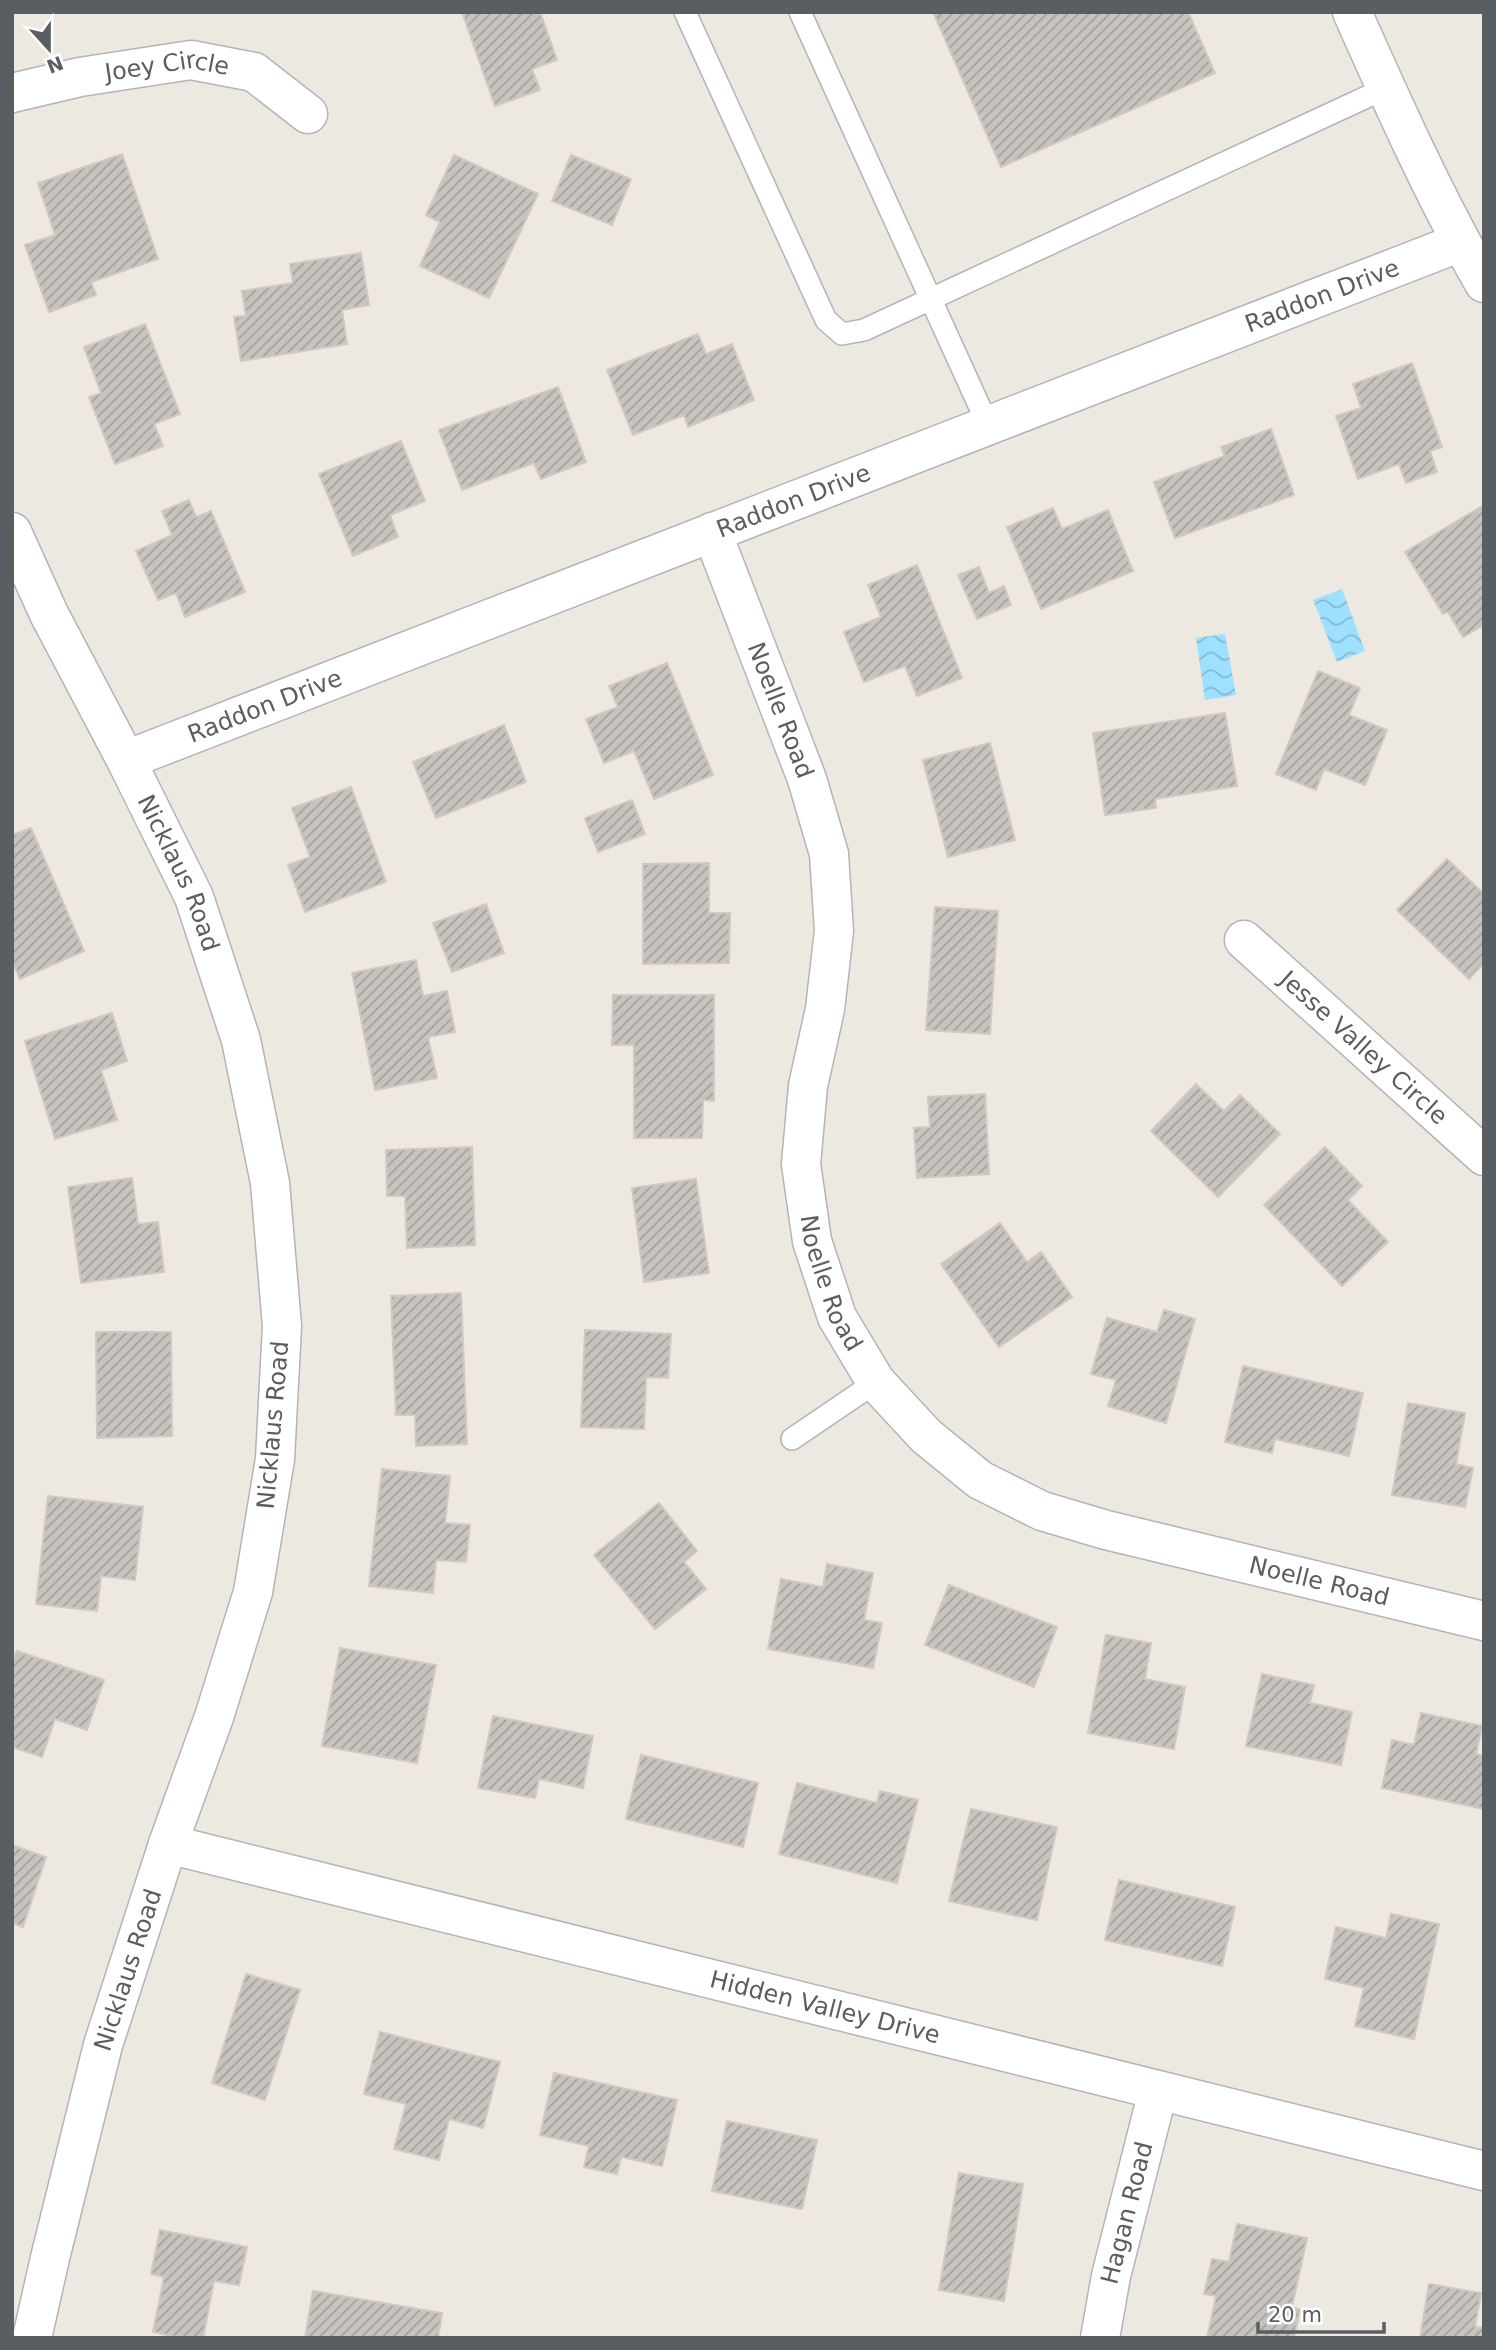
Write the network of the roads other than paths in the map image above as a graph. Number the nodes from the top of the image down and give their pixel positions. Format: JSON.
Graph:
{"nodes":[{"id":1,"x":685,"y":12,"type":"edge"},
{"id":2,"x":800,"y":12,"type":"edge"},
{"id":3,"x":1352,"y":12,"type":"edge"},
{"id":4,"x":1386,"y":88,"type":"junction"},
{"id":5,"x":12,"y":93,"type":"edge"},
{"id":6,"x":308,"y":114,"type":"dead end"},
{"id":7,"x":1461,"y":242,"type":"junction"},
{"id":8,"x":1484,"y":283,"type":"edge"},
{"id":9,"x":930,"y":298,"type":"junction"},
{"id":10,"x":988,"y":425,"type":"junction"},
{"id":11,"x":12,"y":532,"type":"edge"},
{"id":12,"x":712,"y":532,"type":"junction"},
{"id":13,"x":126,"y":760,"type":"junction"},
{"id":14,"x":1244,"y":940,"type":"dead end"},
{"id":15,"x":1484,"y":1156,"type":"edge"},
{"id":16,"x":876,"y":1382,"type":"junction"},
{"id":17,"x":792,"y":1439,"type":"dead end"},
{"id":18,"x":1484,"y":1621,"type":"edge"},
{"id":19,"x":168,"y":1844,"type":"junction"},
{"id":20,"x":1158,"y":2091,"type":"junction"},
{"id":21,"x":1484,"y":2171,"type":"edge"},
{"id":22,"x":32,"y":2338,"type":"edge"},
{"id":23,"x":1100,"y":2338,"type":"edge"}],
"edges":[{"from":1,"to":9,"type":"lane"},
{"from":2,"to":9,"type":"lane"},
{"from":3,"to":4,"type":"street"},
{"from":4,"to":7,"type":"street"},
{"from":4,"to":9,"type":"lane"},
{"from":5,"to":6,"type":"street","name":"Joey Circle"},
{"from":7,"to":8,"type":"street"},
{"from":7,"to":10,"type":"street","name":"Raddon Drive"},
{"from":9,"to":10,"type":"lane"},
{"from":10,"to":12,"type":"street","name":"Raddon Drive"},
{"from":11,"to":13,"type":"street","name":"Nicklaus Road"},
{"from":12,"to":13,"type":"street","name":"Raddon Drive"},
{"from":12,"to":16,"type":"street","name":"Noelle Road"},
{"from":13,"to":19,"type":"street","name":"Nicklaus Road"},
{"from":14,"to":15,"type":"street","name":"Jesse Valley Circle"},
{"from":16,"to":17,"type":"lane"},
{"from":16,"to":18,"type":"street","name":"Noelle Road"},
{"from":19,"to":20,"type":"street","name":"Hidden Valley Drive"},
{"from":19,"to":22,"type":"street","name":"Nicklaus Road"},
{"from":20,"to":21,"type":"street","name":"Hidden Valley Drive"},
{"from":20,"to":23,"type":"street","name":"Hagan Road"}]}
